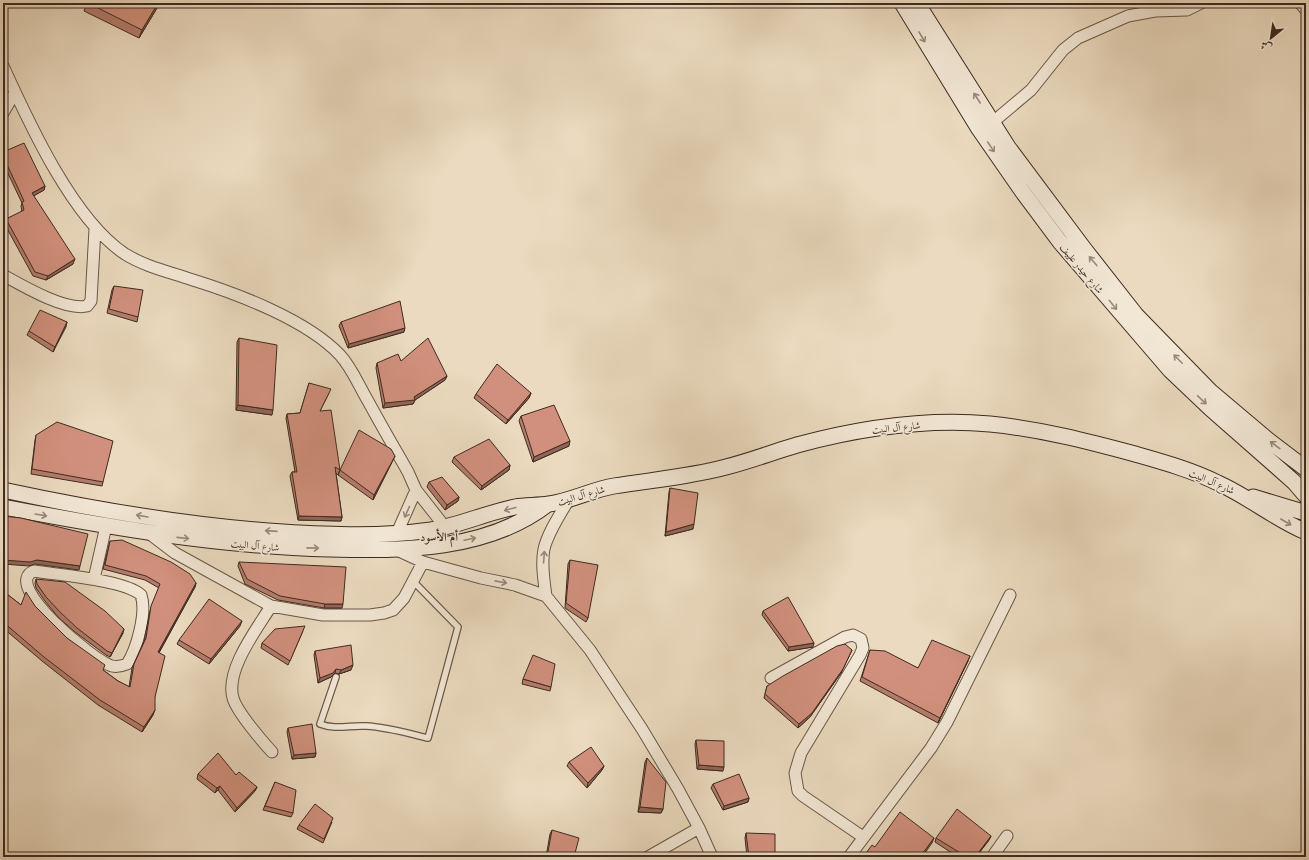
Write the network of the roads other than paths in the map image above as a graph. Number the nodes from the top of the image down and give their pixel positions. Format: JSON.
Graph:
{"nodes":[{"id":1,"x":902,"y":3,"type":"edge"},
{"id":2,"x":917,"y":3,"type":"edge"},
{"id":3,"x":1201,"y":3,"type":"edge"},
{"id":4,"x":1300,"y":3,"type":"edge"},
{"id":5,"x":1306,"y":10,"type":"edge"},
{"id":6,"x":3,"y":66,"type":"edge"},
{"id":7,"x":15,"y":92,"type":"junction"},
{"id":8,"x":3,"y":113,"type":"edge"},
{"id":9,"x":993,"y":122,"type":"junction"},
{"id":10,"x":95,"y":229,"type":"junction"},
{"id":11,"x":3,"y":275,"type":"edge"},
{"id":12,"x":1306,"y":469,"type":"edge"},
{"id":13,"x":3,"y":490,"type":"edge"},
{"id":14,"x":416,"y":490,"type":"junction"},
{"id":15,"x":1243,"y":495,"type":"junction"},
{"id":16,"x":1306,"y":496,"type":"edge"},
{"id":17,"x":569,"y":499,"type":"junction"},
{"id":18,"x":548,"y":504,"type":"junction"},
{"id":19,"x":3,"y":507,"type":"edge"},
{"id":20,"x":1306,"y":513,"type":"edge"},
{"id":21,"x":106,"y":526,"type":"junction"},
{"id":22,"x":445,"y":527,"type":"junction"},
{"id":23,"x":1306,"y":532,"type":"edge"},
{"id":24,"x":397,"y":533,"type":"junction"},
{"id":25,"x":150,"y":534,"type":"junction"},
{"id":26,"x":356,"y":542,"type":"junction"},
{"id":27,"x":397,"y":550,"type":"junction"},
{"id":28,"x":423,"y":562,"type":"junction"},
{"id":29,"x":94,"y":580,"type":"junction"},
{"id":30,"x":413,"y":581,"type":"junction"},
{"id":31,"x":1010,"y":595,"type":"dead end"},
{"id":32,"x":546,"y":596,"type":"junction"},
{"id":33,"x":270,"y":606,"type":"junction"},
{"id":34,"x":336,"y":677,"type":"edge"},
{"id":35,"x":771,"y":678,"type":"dead end"},
{"id":36,"x":272,"y":752,"type":"dead end"},
{"id":37,"x":699,"y":828,"type":"junction"},
{"id":38,"x":1007,"y":836,"type":"dead end"},
{"id":39,"x":863,"y":837,"type":"junction"},
{"id":40,"x":648,"y":857,"type":"edge"},
{"id":41,"x":712,"y":857,"type":"edge"},
{"id":42,"x":849,"y":857,"type":"edge"},
{"id":43,"x":992,"y":857,"type":"edge"}],
"edges":[{"from":1,"to":16,"type":"street","name":"شارع حيدر علييف","one_way":true},
{"from":9,"to":2,"type":"street","name":"شارع حيدر علييف","one_way":true},
{"from":3,"to":9,"type":"street"},
{"from":4,"to":5,"type":"street"},
{"from":6,"to":7,"type":"street"},
{"from":7,"to":8,"type":"street"},
{"from":7,"to":10,"type":"street"},
{"from":12,"to":9,"type":"street","name":"شارع حيدر علييف","one_way":true},
{"from":10,"to":11,"type":"street"},
{"from":10,"to":14,"type":"street"},
{"from":26,"to":13,"type":"street","name":"شارع آل البيت","one_way":true},
{"from":14,"to":22,"type":"street"},
{"from":14,"to":24,"type":"street","one_way":true},
{"from":15,"to":17,"type":"street","name":"شارع آل البيت"},
{"from":15,"to":20,"type":"street","name":"شارع آل البيت"},
{"from":15,"to":23,"type":"street","name":"شارع آل البيت","one_way":true},
{"from":17,"to":18,"type":"street","name":"شارع آل البيت"},
{"from":32,"to":17,"type":"street","one_way":true},
{"from":18,"to":22,"type":"street","name":"شارع آل البيت","one_way":true},
{"from":27,"to":18,"type":"street","name":"شارع آل البيت","one_way":true},
{"from":19,"to":21,"type":"street","name":"شارع آل البيت","one_way":true},
{"from":21,"to":25,"type":"street","name":"شارع آل البيت"},
{"from":21,"to":29,"type":"street"},
{"from":22,"to":24,"type":"street","name":"شارع آل البيت"},
{"from":24,"to":26,"type":"street","name":"شارع آل البيت"},
{"from":25,"to":26,"type":"street","name":"شارع آل البيت","one_way":true},
{"from":25,"to":33,"type":"street"},
{"from":26,"to":27,"type":"street","name":"شارع آل البيت"},
{"from":27,"to":28,"type":"street"},
{"from":28,"to":30,"type":"street"},
{"from":28,"to":32,"type":"street","one_way":true},
{"from":29,"to":29,"type":"street"},
{"from":30,"to":33,"type":"street"},
{"from":30,"to":34,"type":"lane"},
{"from":31,"to":39,"type":"street"},
{"from":32,"to":37,"type":"street"},
{"from":33,"to":36,"type":"street"},
{"from":35,"to":39,"type":"street"},
{"from":37,"to":40,"type":"street"},
{"from":37,"to":41,"type":"street"},
{"from":38,"to":43,"type":"street"},
{"from":39,"to":42,"type":"street"}]}
